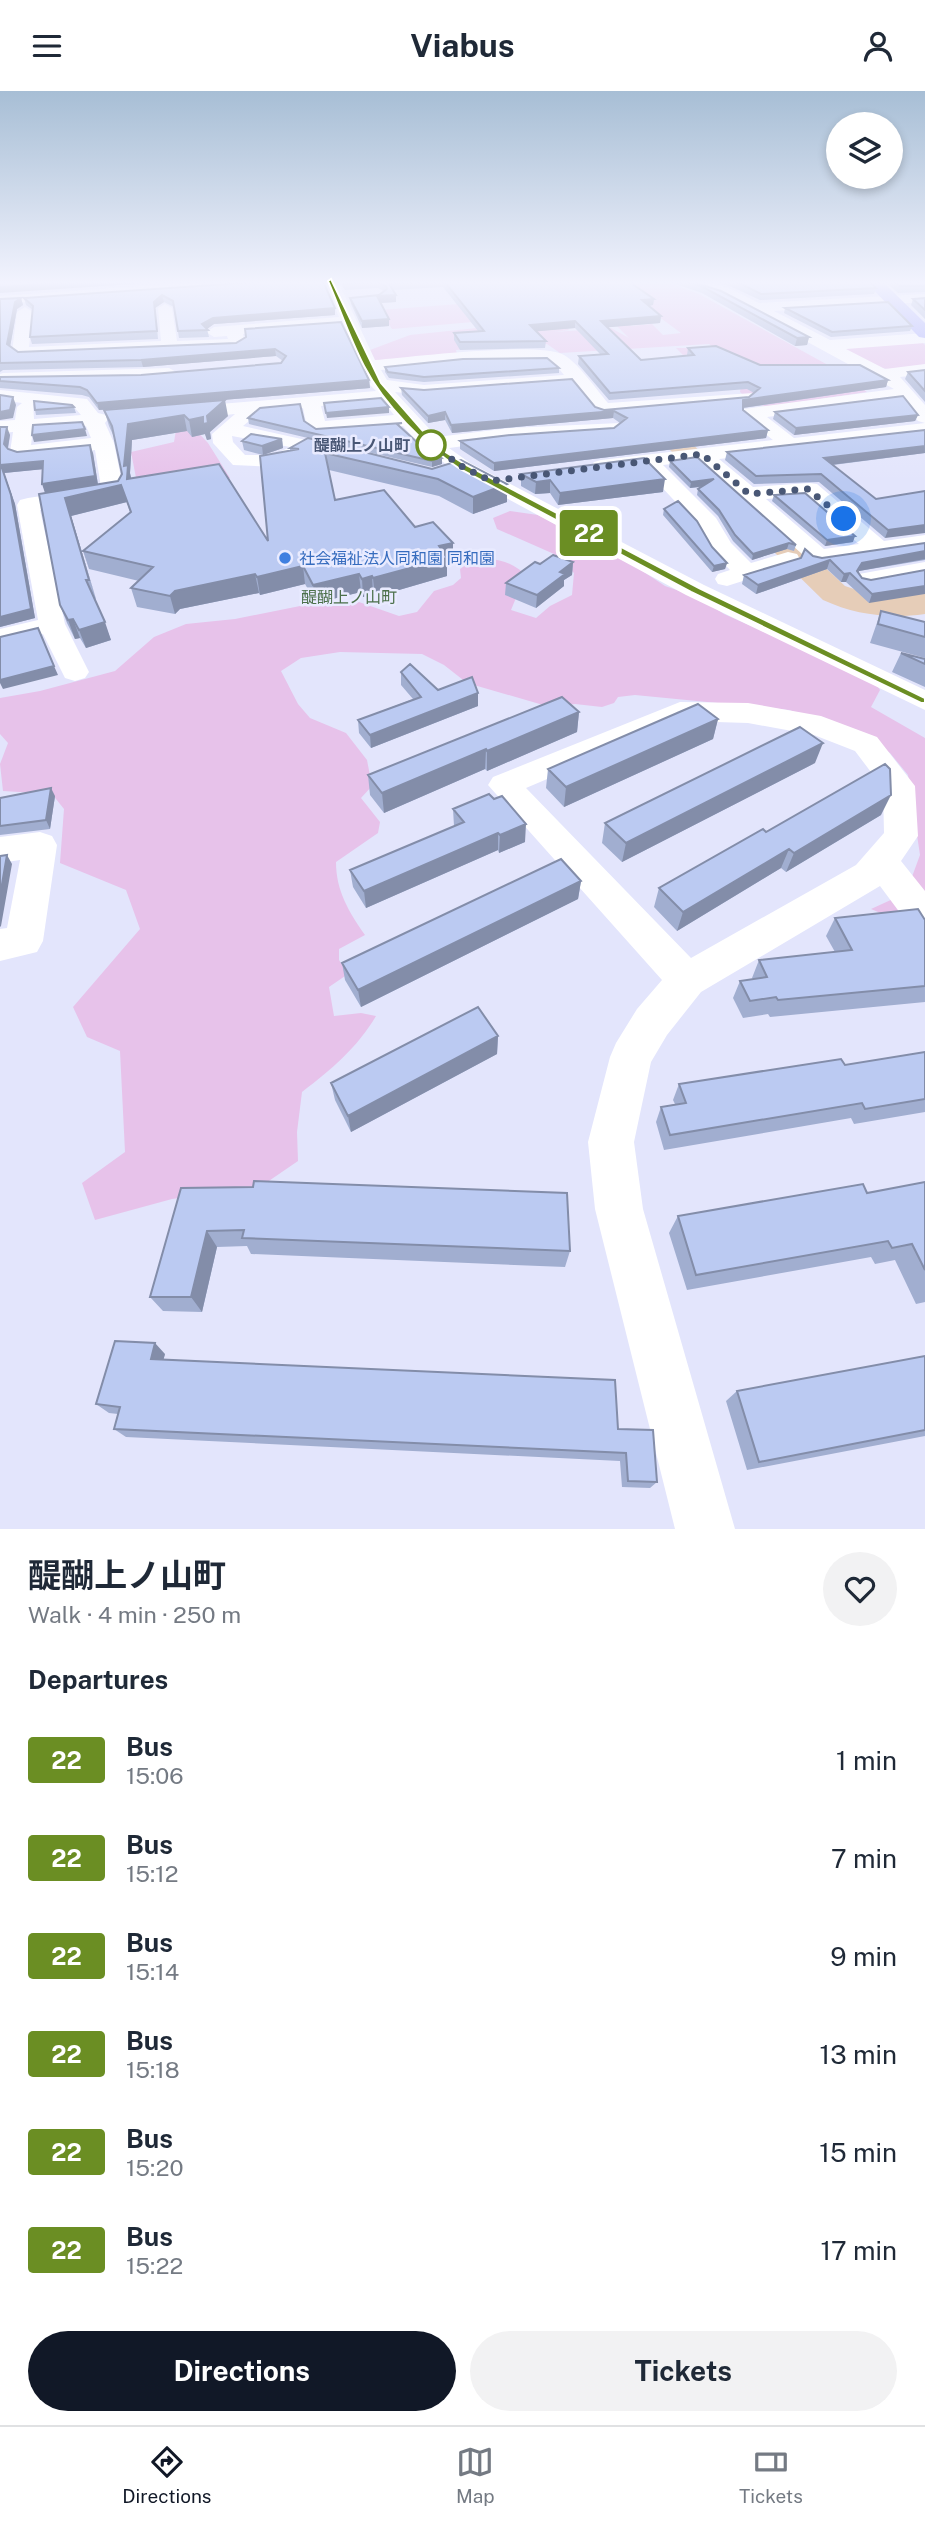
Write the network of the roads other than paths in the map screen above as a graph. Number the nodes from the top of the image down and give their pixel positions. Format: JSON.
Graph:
{"nodes":[{"id":1,"x":20,"y":348,"type":"edge"},
{"id":2,"x":73,"y":348,"type":"edge"},
{"id":3,"x":360,"y":348,"type":"edge"},
{"id":4,"x":834,"y":348,"type":"edge"},
{"id":5,"x":368,"y":366,"type":"junction"},
{"id":6,"x":925,"y":369,"type":"edge"},
{"id":7,"x":192,"y":371,"type":"edge"},
{"id":8,"x":882,"y":374,"type":"junction"},
{"id":9,"x":0,"y":378,"type":"edge"},
{"id":10,"x":576,"y":379,"type":"junction"},
{"id":11,"x":676,"y":388,"type":"junction"},
{"id":12,"x":225,"y":390,"type":"edge"},
{"id":13,"x":383,"y":390,"type":"junction"},
{"id":14,"x":590,"y":394,"type":"junction"},
{"id":15,"x":907,"y":394,"type":"junction"},
{"id":16,"x":0,"y":395,"type":"edge"},
{"id":17,"x":28,"y":397,"type":"junction"},
{"id":18,"x":690,"y":401,"type":"junction"},
{"id":19,"x":311,"y":403,"type":"junction"},
{"id":20,"x":551,"y":410,"type":"edge"},
{"id":21,"x":519,"y":411,"type":"edge"},
{"id":22,"x":172,"y":414,"type":"edge"},
{"id":23,"x":925,"y":417,"type":"edge"},
{"id":24,"x":119,"y":418,"type":"edge"},
{"id":25,"x":226,"y":419,"type":"junction"},
{"id":26,"x":93,"y":420,"type":"junction"},
{"id":27,"x":408,"y":420,"type":"junction"},
{"id":28,"x":23,"y":426,"type":"junction"},
{"id":29,"x":0,"y":427,"type":"edge"},
{"id":30,"x":613,"y":427,"type":"edge"},
{"id":31,"x":585,"y":429,"type":"junction"},
{"id":32,"x":925,"y":429,"type":"edge"},
{"id":33,"x":530,"y":432,"type":"junction"},
{"id":34,"x":104,"y":443,"type":"junction"},
{"id":35,"x":430,"y":444,"type":"junction"},
{"id":36,"x":789,"y":444,"type":"junction"},
{"id":37,"x":308,"y":445,"type":"junction"},
{"id":38,"x":692,"y":455,"type":"junction"},
{"id":39,"x":358,"y":458,"type":"edge"},
{"id":40,"x":647,"y":460,"type":"junction"},
{"id":41,"x":584,"y":468,"type":"edge"},
{"id":42,"x":520,"y":477,"type":"edge"},
{"id":43,"x":491,"y":481,"type":"junction"},
{"id":44,"x":749,"y":494,"type":"junction"},
{"id":45,"x":916,"y":544,"type":"edge"},
{"id":46,"x":879,"y":549,"type":"junction"},
{"id":47,"x":788,"y":559,"type":"edge"},
{"id":48,"x":925,"y":561,"type":"edge"},
{"id":49,"x":925,"y":569,"type":"edge"},
{"id":50,"x":746,"y":572,"type":"junction"},
{"id":51,"x":868,"y":579,"type":"edge"},
{"id":52,"x":698,"y":591,"type":"junction"},
{"id":53,"x":52,"y":624,"type":"junction"},
{"id":54,"x":784,"y":631,"type":"junction"},
{"id":55,"x":0,"y":637,"type":"edge"},
{"id":56,"x":912,"y":666,"type":"edge"},
{"id":57,"x":75,"y":672,"type":"dead end"},
{"id":58,"x":925,"y":701,"type":"edge"},
{"id":59,"x":0,"y":850,"type":"edge"},
{"id":60,"x":881,"y":860,"type":"junction"},
{"id":61,"x":925,"y":918,"type":"edge"},
{"id":62,"x":0,"y":945,"type":"edge"},
{"id":63,"x":687,"y":980,"type":"junction"},
{"id":64,"x":705,"y":1529,"type":"edge"}],
"edges":[{"from":1,"to":2,"type":"street"},
{"from":3,"to":5,"type":"street"},
{"from":4,"to":8,"type":"street"},
{"from":5,"to":10,"type":"street"},
{"from":5,"to":13,"type":"street"},
{"from":6,"to":8,"type":"street"},
{"from":7,"to":9,"type":"street"},
{"from":8,"to":15,"type":"street"},
{"from":10,"to":13,"type":"street"},
{"from":10,"to":14,"type":"street"},
{"from":11,"to":14,"type":"street"},
{"from":11,"to":18,"type":"street"},
{"from":11,"to":18,"type":"street"},
{"from":12,"to":25,"type":"street"},
{"from":13,"to":19,"type":"street"},
{"from":13,"to":27,"type":"street"},
{"from":14,"to":18,"type":"street"},
{"from":15,"to":23,"type":"street"},
{"from":15,"to":36,"type":"street"},
{"from":16,"to":17,"type":"street"},
{"from":17,"to":26,"type":"street"},
{"from":17,"to":28,"type":"street"},
{"from":19,"to":25,"type":"street"},
{"from":19,"to":27,"type":"street"},
{"from":20,"to":31,"type":"street"},
{"from":21,"to":33,"type":"street"},
{"from":22,"to":25,"type":"street"},
{"from":24,"to":26,"type":"street"},
{"from":25,"to":37,"type":"street"},
{"from":25,"to":37,"type":"street"},
{"from":26,"to":28,"type":"street"},
{"from":26,"to":34,"type":"street"},
{"from":27,"to":35,"type":"street"},
{"from":28,"to":29,"type":"street"},
{"from":28,"to":34,"type":"street"},
{"from":30,"to":31,"type":"street"},
{"from":31,"to":33,"type":"street"},
{"from":32,"to":36,"type":"street"},
{"from":33,"to":35,"type":"street"},
{"from":34,"to":53,"type":"street"},
{"from":35,"to":43,"type":"street"},
{"from":36,"to":38,"type":"street"},
{"from":37,"to":39,"type":"street"},
{"from":38,"to":40,"type":"street"},
{"from":38,"to":44,"type":"street"},
{"from":40,"to":41,"type":"street"},
{"from":40,"to":50,"type":"street"},
{"from":42,"to":43,"type":"street"},
{"from":43,"to":52,"type":"street"},
{"from":44,"to":46,"type":"street"},
{"from":44,"to":46,"type":"street"},
{"from":45,"to":46,"type":"street"},
{"from":45,"to":48,"type":"street"},
{"from":47,"to":50,"type":"street"},
{"from":49,"to":51,"type":"street"},
{"from":50,"to":52,"type":"street"},
{"from":52,"to":54,"type":"street"},
{"from":53,"to":55,"type":"street"},
{"from":53,"to":57,"type":"street"},
{"from":54,"to":56,"type":"street"},
{"from":54,"to":58,"type":"street"},
{"from":59,"to":62,"type":"street"},
{"from":60,"to":61,"type":"street"},
{"from":60,"to":63,"type":"street"},
{"from":60,"to":63,"type":"street"},
{"from":63,"to":64,"type":"street"}]}
